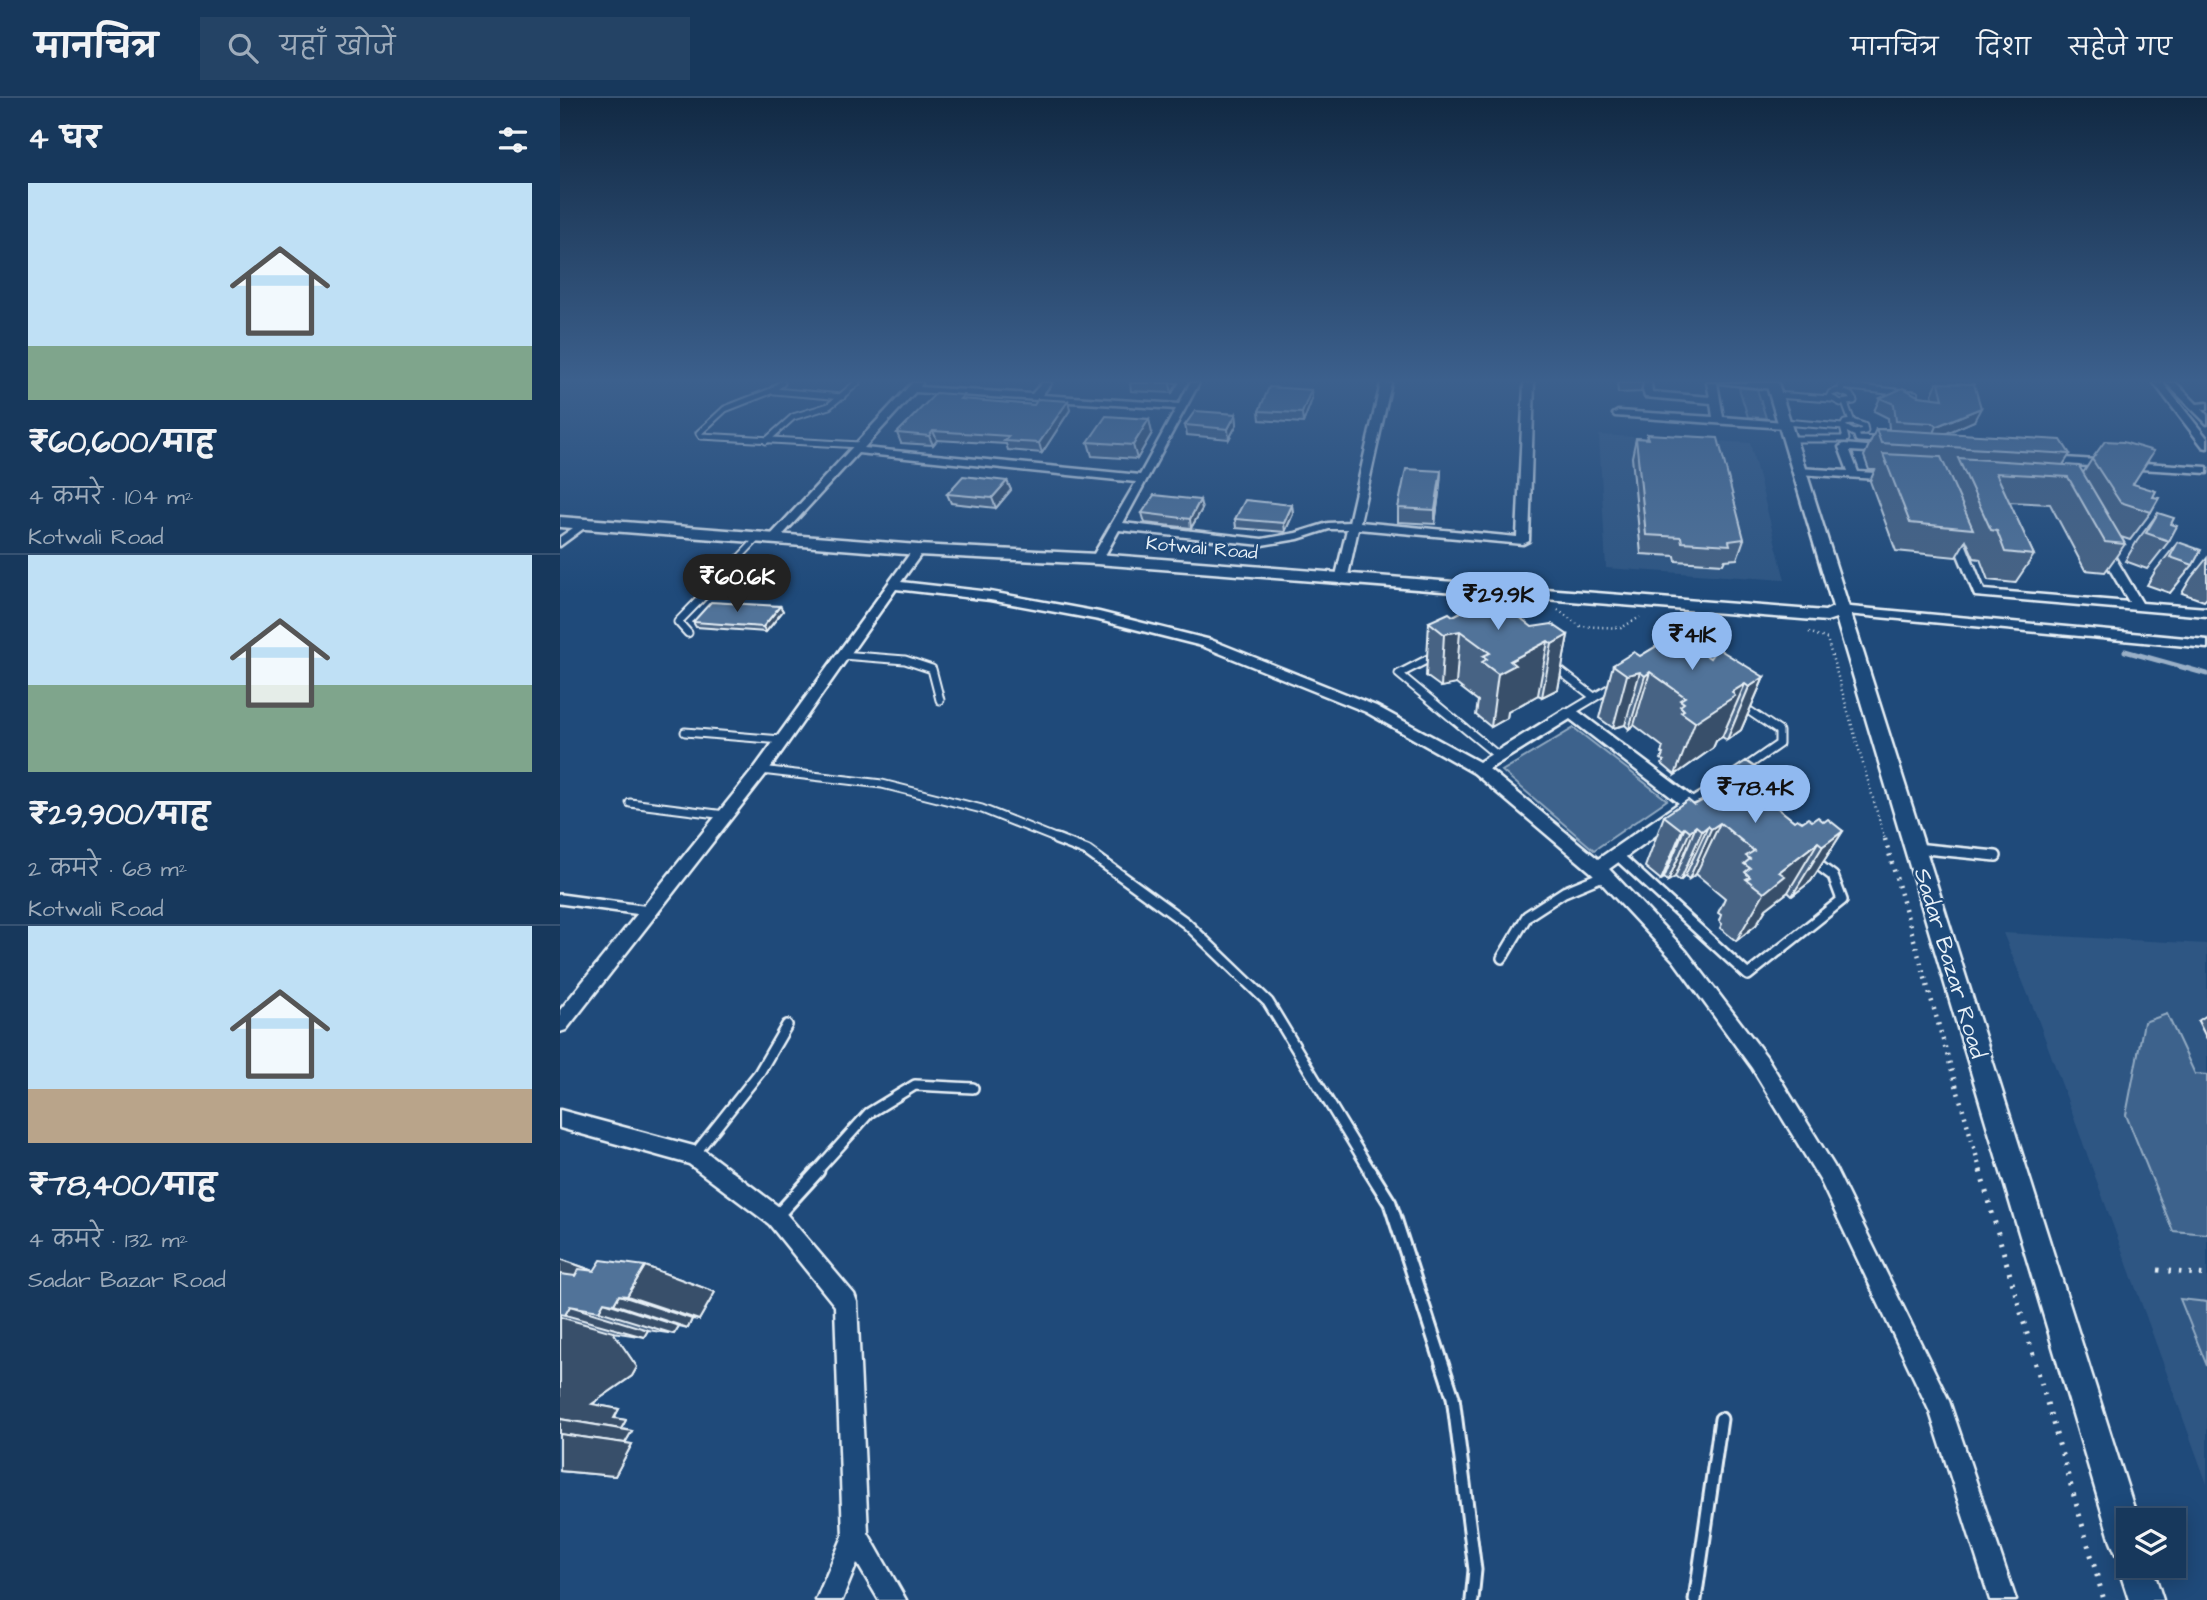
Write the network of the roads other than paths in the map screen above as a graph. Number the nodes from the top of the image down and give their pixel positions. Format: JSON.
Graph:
{"nodes":[{"id":1,"x":852,"y":453,"type":"edge"},
{"id":2,"x":914,"y":453,"type":"edge"},
{"id":3,"x":1157,"y":453,"type":"edge"},
{"id":4,"x":1369,"y":453,"type":"edge"},
{"id":5,"x":1527,"y":453,"type":"edge"},
{"id":6,"x":1793,"y":453,"type":"edge"},
{"id":7,"x":1845,"y":453,"type":"edge"},
{"id":8,"x":2035,"y":459,"type":"edge"},
{"id":9,"x":2049,"y":460,"type":"junction"},
{"id":10,"x":2207,"y":470,"type":"edge"},
{"id":11,"x":1798,"y":471,"type":"junction"},
{"id":12,"x":1854,"y":474,"type":"junction"},
{"id":13,"x":1143,"y":478,"type":"junction"},
{"id":14,"x":1907,"y":478,"type":"edge"},
{"id":15,"x":2061,"y":479,"type":"edge"},
{"id":16,"x":1949,"y":518,"type":"edge"},
{"id":17,"x":560,"y":522,"type":"edge"},
{"id":18,"x":583,"y":524,"type":"junction"},
{"id":19,"x":1352,"y":525,"type":"junction"},
{"id":20,"x":1116,"y":526,"type":"junction"},
{"id":21,"x":2095,"y":535,"type":"edge"},
{"id":22,"x":765,"y":538,"type":"junction"},
{"id":23,"x":560,"y":543,"type":"edge"},
{"id":24,"x":918,"y":550,"type":"junction"},
{"id":25,"x":1097,"y":559,"type":"junction"},
{"id":26,"x":1341,"y":580,"type":"junction"},
{"id":27,"x":891,"y":585,"type":"junction"},
{"id":28,"x":2138,"y":606,"type":"junction"},
{"id":29,"x":1840,"y":610,"type":"junction"},
{"id":30,"x":2207,"y":612,"type":"edge"},
{"id":31,"x":688,"y":633,"type":"dead end"},
{"id":32,"x":2207,"y":644,"type":"edge"},
{"id":33,"x":1443,"y":651,"type":"edge"},
{"id":34,"x":842,"y":655,"type":"junction"},
{"id":35,"x":1550,"y":663,"type":"edge"},
{"id":36,"x":1618,"y":683,"type":"dead end"},
{"id":37,"x":1594,"y":697,"type":"junction"},
{"id":38,"x":940,"y":700,"type":"dead end"},
{"id":39,"x":1733,"y":700,"type":"edge"},
{"id":40,"x":1570,"y":712,"type":"junction"},
{"id":41,"x":685,"y":732,"type":"dead end"},
{"id":42,"x":782,"y":740,"type":"junction"},
{"id":43,"x":1497,"y":755,"type":"junction"},
{"id":44,"x":1479,"y":769,"type":"junction"},
{"id":45,"x":761,"y":770,"type":"junction"},
{"id":46,"x":1716,"y":788,"type":"junction"},
{"id":47,"x":1726,"y":796,"type":"edge"},
{"id":48,"x":630,"y":803,"type":"dead end"},
{"id":49,"x":1690,"y":803,"type":"junction"},
{"id":50,"x":725,"y":815,"type":"junction"},
{"id":51,"x":1915,"y":848,"type":"junction"},
{"id":52,"x":1801,"y":852,"type":"edge"},
{"id":53,"x":1616,"y":854,"type":"junction"},
{"id":54,"x":1996,"y":856,"type":"dead end"},
{"id":55,"x":1601,"y":872,"type":"junction"},
{"id":56,"x":560,"y":899,"type":"edge"},
{"id":57,"x":649,"y":911,"type":"junction"},
{"id":58,"x":1502,"y":958,"type":"dead end"},
{"id":59,"x":560,"y":1024,"type":"edge"},
{"id":60,"x":787,"y":1025,"type":"dead end"},
{"id":61,"x":973,"y":1088,"type":"dead end"},
{"id":62,"x":560,"y":1119,"type":"edge"},
{"id":63,"x":694,"y":1155,"type":"junction"},
{"id":64,"x":776,"y":1217,"type":"junction"},
{"id":65,"x":1721,"y":1419,"type":"dead end"},
{"id":66,"x":2118,"y":1508,"type":"edge"},
{"id":67,"x":856,"y":1536,"type":"junction"},
{"id":68,"x":2139,"y":1578,"type":"edge"},
{"id":69,"x":829,"y":1600,"type":"edge"},
{"id":70,"x":893,"y":1600,"type":"edge"},
{"id":71,"x":1472,"y":1600,"type":"edge"},
{"id":72,"x":1695,"y":1600,"type":"edge"},
{"id":73,"x":2003,"y":1600,"type":"edge"},
{"id":74,"x":2146,"y":1600,"type":"edge"}],
"edges":[{"from":1,"to":22,"type":"street"},
{"from":2,"to":13,"type":"street"},
{"from":3,"to":13,"type":"street"},
{"from":4,"to":19,"type":"street"},
{"from":5,"to":19,"type":"street"},
{"from":6,"to":11,"type":"street","name":"Sadar Bazar Road"},
{"from":7,"to":12,"type":"street"},
{"from":8,"to":9,"type":"street"},
{"from":9,"to":10,"type":"street"},
{"from":9,"to":15,"type":"street"},
{"from":11,"to":12,"type":"street"},
{"from":11,"to":29,"type":"street","name":"Sadar Bazar Road"},
{"from":12,"to":14,"type":"street"},
{"from":13,"to":20,"type":"street"},
{"from":16,"to":28,"type":"street"},
{"from":17,"to":18,"type":"street","name":"Kotwali Road"},
{"from":18,"to":22,"type":"street","name":"Kotwali Road"},
{"from":18,"to":23,"type":"street"},
{"from":19,"to":20,"type":"street"},
{"from":19,"to":26,"type":"street"},
{"from":20,"to":25,"type":"street"},
{"from":21,"to":28,"type":"street"},
{"from":22,"to":24,"type":"street","name":"Kotwali Road"},
{"from":22,"to":31,"type":"lane"},
{"from":24,"to":25,"type":"street","name":"Kotwali Road"},
{"from":24,"to":27,"type":"street"},
{"from":25,"to":26,"type":"street","name":"Kotwali Road"},
{"from":26,"to":29,"type":"street","name":"Kotwali Road"},
{"from":27,"to":34,"type":"street"},
{"from":27,"to":44,"type":"street"},
{"from":28,"to":30,"type":"street"},
{"from":29,"to":32,"type":"street"},
{"from":29,"to":51,"type":"street","name":"Sadar Bazar Road"},
{"from":33,"to":43,"type":"lane"},
{"from":34,"to":38,"type":"lane"},
{"from":34,"to":42,"type":"street"},
{"from":35,"to":37,"type":"lane"},
{"from":36,"to":37,"type":"lane"},
{"from":37,"to":40,"type":"lane"},
{"from":39,"to":46,"type":"lane"},
{"from":40,"to":43,"type":"street"},
{"from":40,"to":49,"type":"street"},
{"from":41,"to":42,"type":"lane"},
{"from":42,"to":45,"type":"street"},
{"from":43,"to":44,"type":"street"},
{"from":44,"to":55,"type":"street"},
{"from":45,"to":50,"type":"street"},
{"from":45,"to":71,"type":"lane"},
{"from":46,"to":47,"type":"lane"},
{"from":46,"to":49,"type":"lane"},
{"from":48,"to":50,"type":"lane"},
{"from":49,"to":53,"type":"street"},
{"from":50,"to":57,"type":"street"},
{"from":51,"to":54,"type":"lane"},
{"from":51,"to":66,"type":"street","name":"Sadar Bazar Road"},
{"from":52,"to":53,"type":"lane"},
{"from":53,"to":55,"type":"street"},
{"from":55,"to":58,"type":"lane"},
{"from":55,"to":73,"type":"street"},
{"from":56,"to":57,"type":"lane"},
{"from":57,"to":59,"type":"street"},
{"from":60,"to":63,"type":"lane"},
{"from":61,"to":64,"type":"lane"},
{"from":62,"to":63,"type":"street"},
{"from":63,"to":64,"type":"street"},
{"from":64,"to":67,"type":"street"},
{"from":65,"to":72,"type":"lane"},
{"from":67,"to":69,"type":"street"},
{"from":67,"to":70,"type":"street"},
{"from":68,"to":74,"type":"street"}]}
